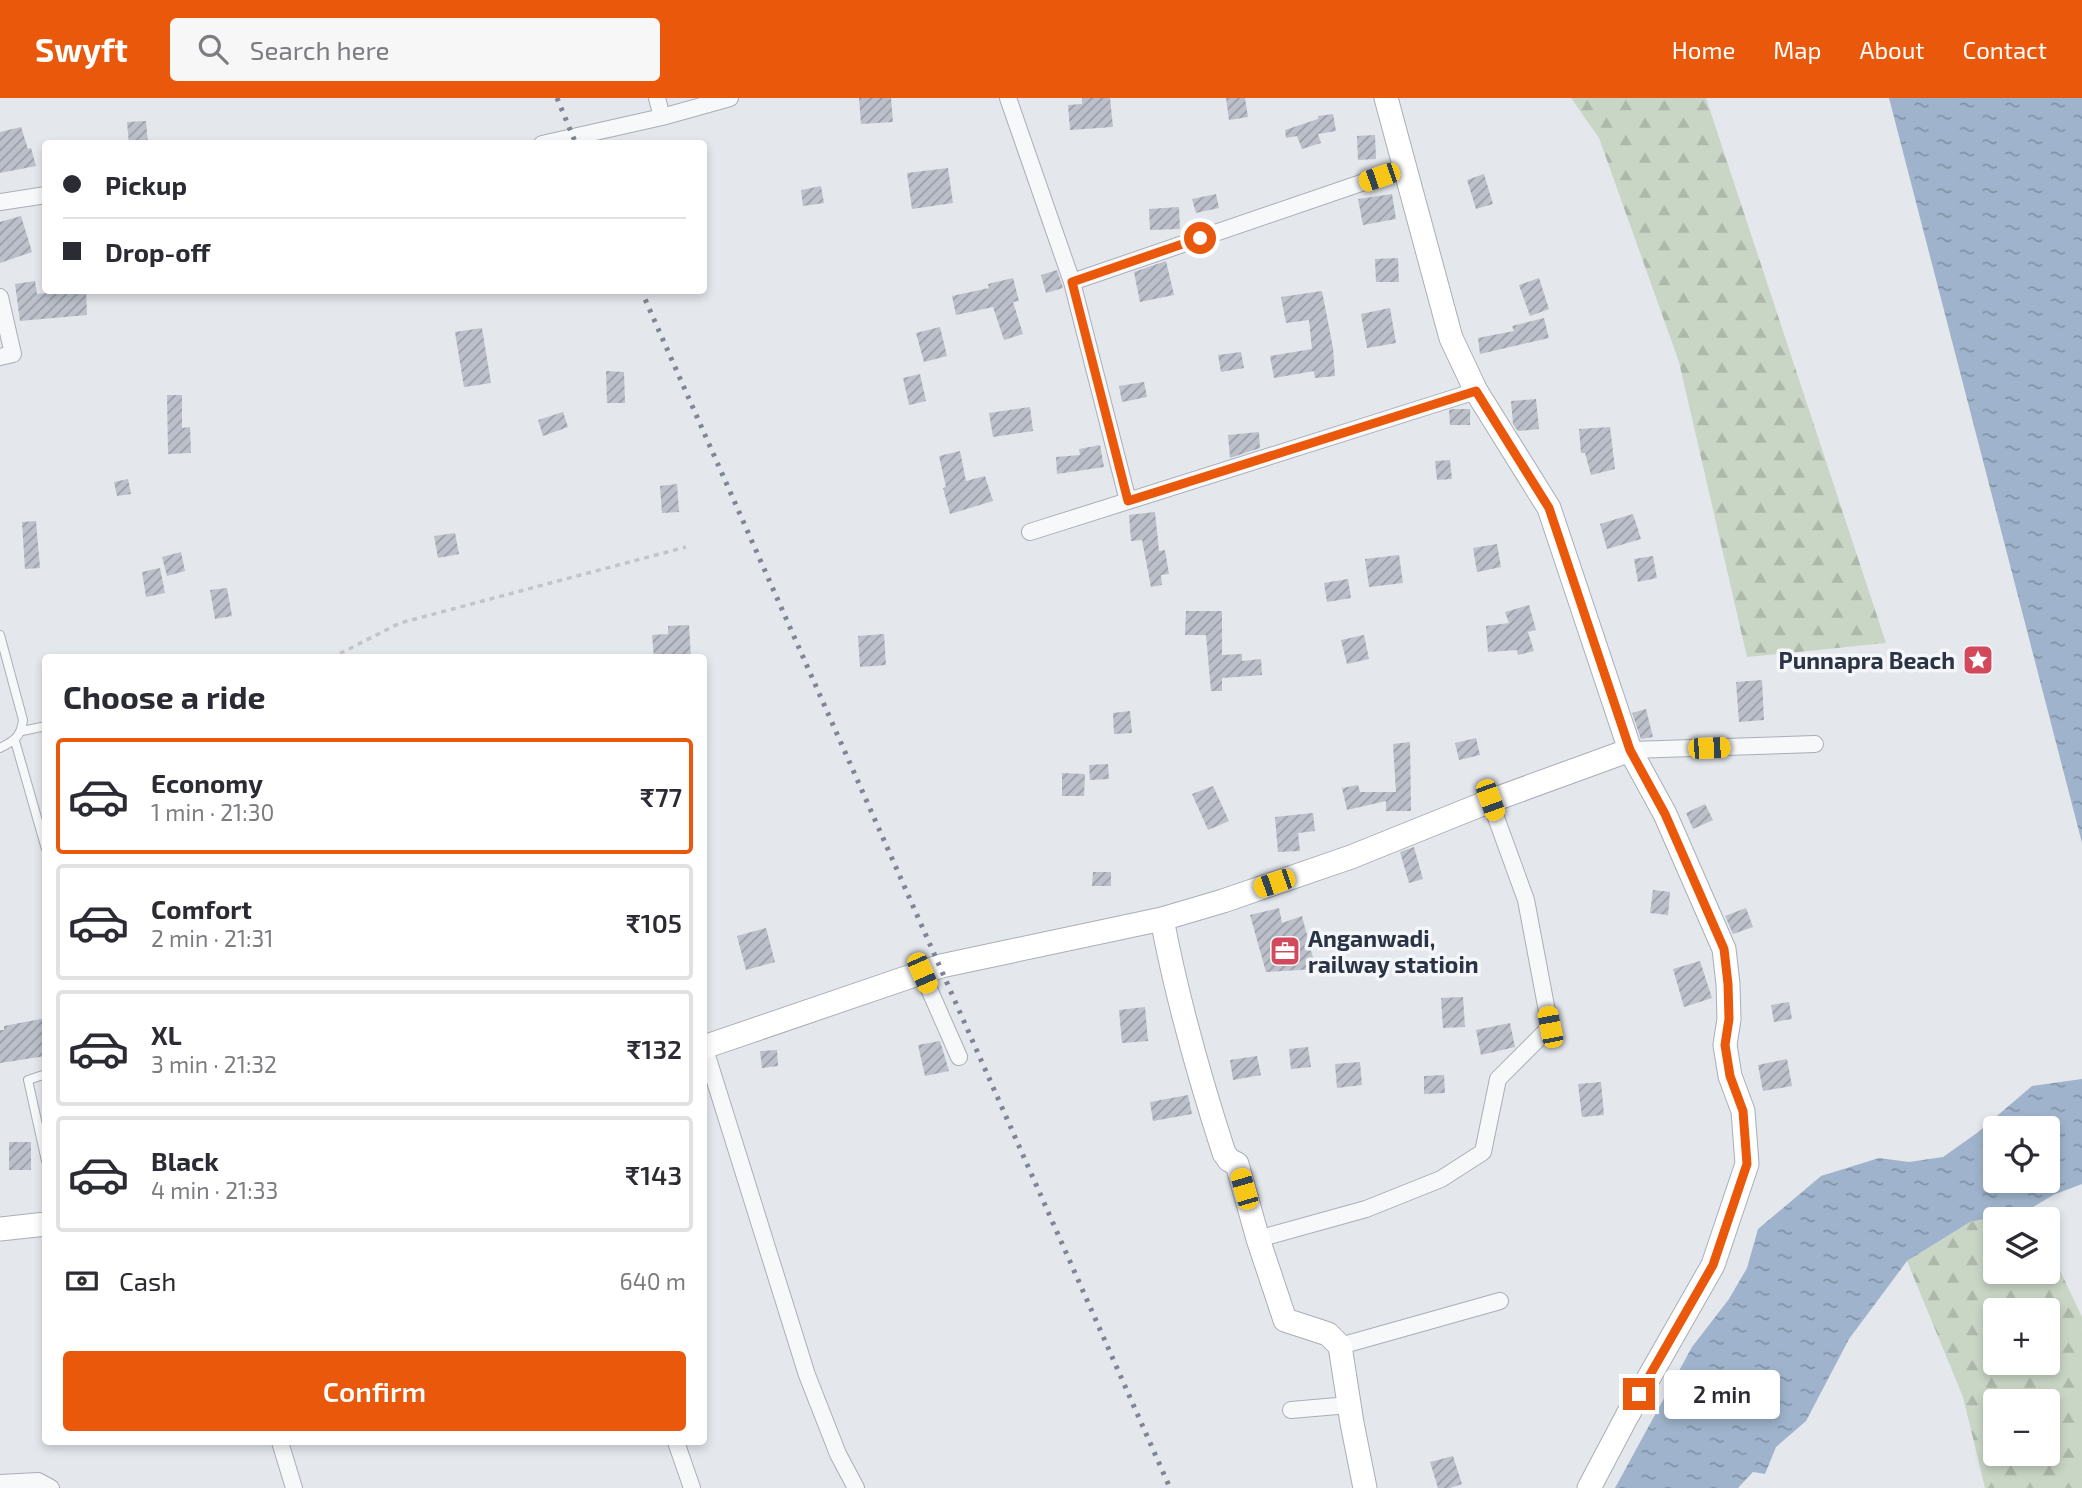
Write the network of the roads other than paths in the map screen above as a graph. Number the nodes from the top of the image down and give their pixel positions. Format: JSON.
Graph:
{"nodes":[{"id":1,"x":657,"y":98,"type":"edge"},
{"id":2,"x":730,"y":98,"type":"edge"},
{"id":3,"x":1008,"y":98,"type":"edge"},
{"id":4,"x":1386,"y":98,"type":"edge"},
{"id":5,"x":662,"y":117,"type":"junction"},
{"id":6,"x":560,"y":140,"type":"edge"},
{"id":7,"x":1405,"y":168,"type":"junction"},
{"id":8,"x":42,"y":196,"type":"edge"},
{"id":9,"x":0,"y":202,"type":"edge"},
{"id":10,"x":1072,"y":282,"type":"junction"},
{"id":11,"x":0,"y":297,"type":"edge"},
{"id":12,"x":0,"y":357,"type":"edge"},
{"id":13,"x":1476,"y":391,"type":"junction"},
{"id":14,"x":1128,"y":501,"type":"junction"},
{"id":15,"x":1030,"y":532,"type":"dead end"},
{"id":16,"x":0,"y":635,"type":"edge"},
{"id":17,"x":42,"y":727,"type":"edge"},
{"id":18,"x":22,"y":730,"type":"junction"},
{"id":19,"x":15,"y":741,"type":"junction"},
{"id":20,"x":1815,"y":744,"type":"dead end"},
{"id":21,"x":0,"y":748,"type":"edge"},
{"id":22,"x":1630,"y":750,"type":"junction"},
{"id":23,"x":1490,"y":800,"type":"junction"},
{"id":24,"x":42,"y":835,"type":"edge"},
{"id":25,"x":1161,"y":919,"type":"junction"},
{"id":26,"x":922,"y":973,"type":"junction"},
{"id":27,"x":707,"y":1045,"type":"edge"},
{"id":28,"x":707,"y":1056,"type":"edge"},
{"id":29,"x":959,"y":1057,"type":"dead end"},
{"id":30,"x":42,"y":1075,"type":"edge"},
{"id":31,"x":42,"y":1143,"type":"edge"},
{"id":32,"x":42,"y":1224,"type":"edge"},
{"id":33,"x":0,"y":1229,"type":"edge"},
{"id":34,"x":1258,"y":1239,"type":"junction"},
{"id":35,"x":1500,"y":1301,"type":"dead end"},
{"id":36,"x":1339,"y":1346,"type":"junction"},
{"id":37,"x":1349,"y":1405,"type":"junction"},
{"id":38,"x":1291,"y":1410,"type":"dead end"},
{"id":39,"x":281,"y":1445,"type":"edge"},
{"id":40,"x":677,"y":1445,"type":"edge"},
{"id":41,"x":0,"y":1483,"type":"edge"},
{"id":42,"x":51,"y":1488,"type":"edge"},
{"id":43,"x":294,"y":1488,"type":"edge"},
{"id":44,"x":692,"y":1488,"type":"edge"},
{"id":45,"x":856,"y":1488,"type":"edge"},
{"id":46,"x":1365,"y":1488,"type":"edge"},
{"id":47,"x":1589,"y":1488,"type":"edge"}],
"edges":[{"from":1,"to":5,"type":"street"},
{"from":2,"to":5,"type":"street"},
{"from":3,"to":10,"type":"street"},
{"from":4,"to":7,"type":"main road"},
{"from":5,"to":6,"type":"street"},
{"from":7,"to":10,"type":"street"},
{"from":7,"to":13,"type":"main road"},
{"from":8,"to":9,"type":"street"},
{"from":10,"to":14,"type":"street"},
{"from":11,"to":12,"type":"street"},
{"from":13,"to":14,"type":"street"},
{"from":13,"to":22,"type":"main road"},
{"from":14,"to":15,"type":"street"},
{"from":16,"to":18,"type":"lane"},
{"from":17,"to":18,"type":"lane"},
{"from":18,"to":19,"type":"lane"},
{"from":19,"to":21,"type":"lane"},
{"from":19,"to":24,"type":"lane"},
{"from":20,"to":22,"type":"street"},
{"from":22,"to":23,"type":"main road"},
{"from":22,"to":47,"type":"main road"},
{"from":23,"to":25,"type":"main road"},
{"from":23,"to":34,"type":"street"},
{"from":25,"to":26,"type":"main road"},
{"from":25,"to":34,"type":"main road"},
{"from":26,"to":27,"type":"main road"},
{"from":26,"to":29,"type":"street"},
{"from":28,"to":45,"type":"street"},
{"from":30,"to":31,"type":"lane"},
{"from":32,"to":33,"type":"main road"},
{"from":34,"to":36,"type":"main road"},
{"from":35,"to":36,"type":"street"},
{"from":36,"to":37,"type":"main road"},
{"from":37,"to":38,"type":"street"},
{"from":37,"to":46,"type":"main road"},
{"from":39,"to":43,"type":"street"},
{"from":40,"to":44,"type":"street"},
{"from":41,"to":42,"type":"street"}]}
